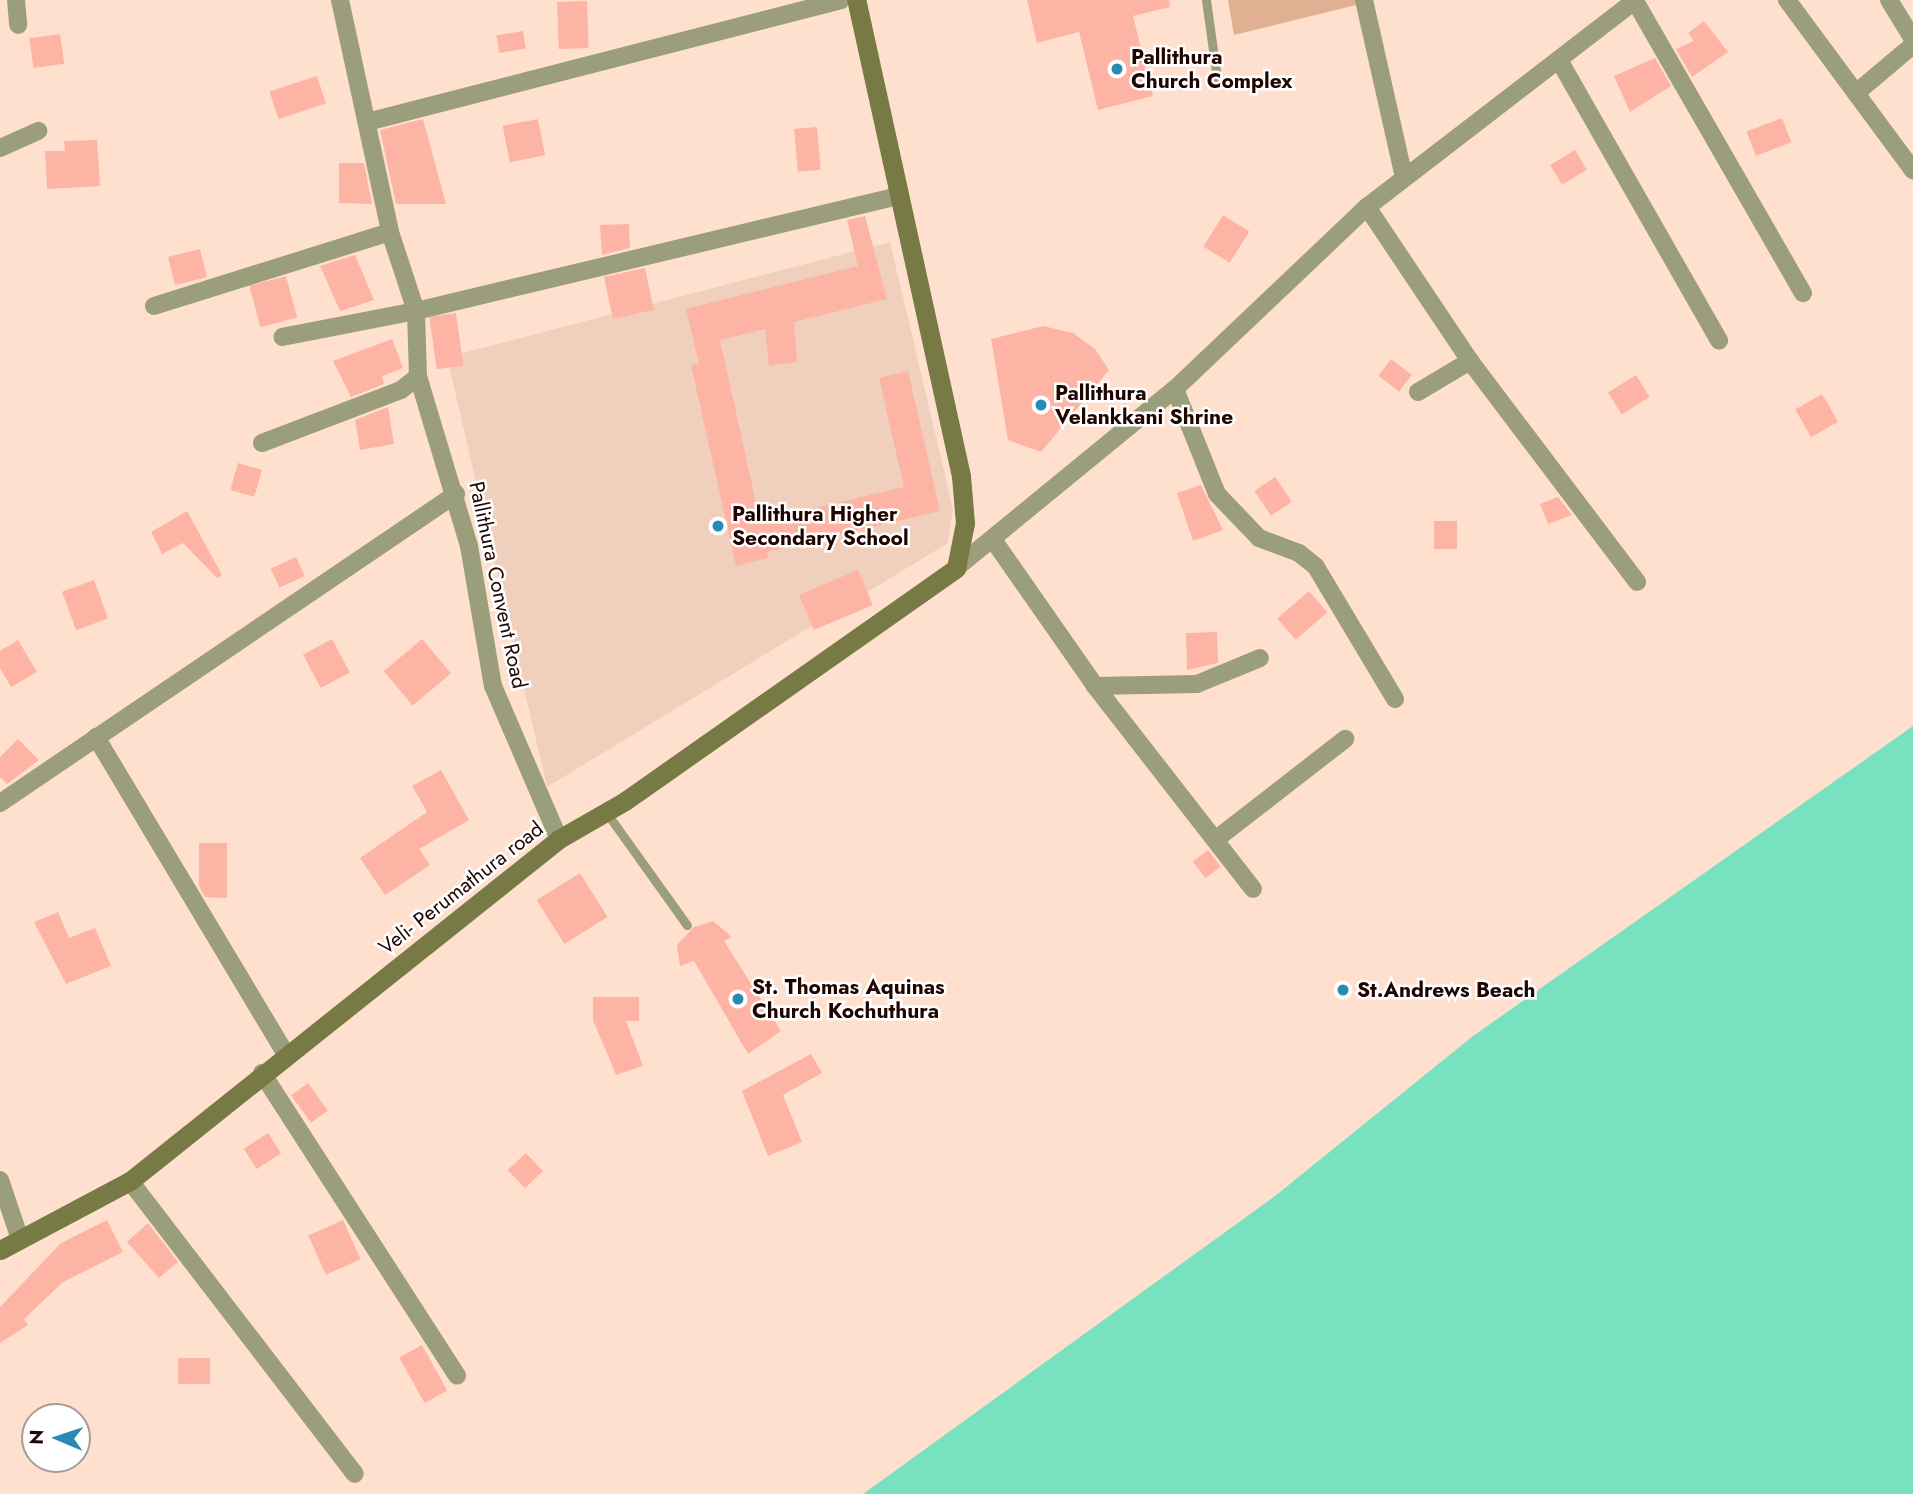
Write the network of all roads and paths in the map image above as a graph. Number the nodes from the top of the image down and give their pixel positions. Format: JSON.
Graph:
{"nodes":[{"id":1,"x":16,"y":0,"type":"edge"},
{"id":2,"x":340,"y":0,"type":"edge"},
{"id":3,"x":841,"y":0,"type":"edge"},
{"id":4,"x":856,"y":0,"type":"edge"},
{"id":5,"x":1206,"y":0,"type":"edge"},
{"id":6,"x":1364,"y":0,"type":"edge"},
{"id":7,"x":1636,"y":0,"type":"edge"},
{"id":8,"x":1787,"y":0,"type":"edge"},
{"id":9,"x":1889,"y":0,"type":"edge"},
{"id":10,"x":18,"y":25,"type":"dead end"},
{"id":11,"x":1913,"y":39,"type":"edge"},
{"id":12,"x":1913,"y":45,"type":"edge"},
{"id":13,"x":1559,"y":60,"type":"junction"},
{"id":14,"x":1217,"y":78,"type":"dead end"},
{"id":15,"x":1856,"y":93,"type":"junction"},
{"id":16,"x":367,"y":121,"type":"junction"},
{"id":17,"x":38,"y":131,"type":"dead end"},
{"id":18,"x":0,"y":148,"type":"edge"},
{"id":19,"x":1913,"y":170,"type":"edge"},
{"id":20,"x":1404,"y":178,"type":"junction"},
{"id":21,"x":900,"y":196,"type":"junction"},
{"id":22,"x":1367,"y":207,"type":"junction"},
{"id":23,"x":390,"y":232,"type":"junction"},
{"id":24,"x":1803,"y":293,"type":"dead end"},
{"id":25,"x":154,"y":306,"type":"dead end"},
{"id":26,"x":416,"y":311,"type":"junction"},
{"id":27,"x":282,"y":337,"type":"dead end"},
{"id":28,"x":1719,"y":341,"type":"dead end"},
{"id":29,"x":1470,"y":361,"type":"junction"},
{"id":30,"x":418,"y":376,"type":"junction"},
{"id":31,"x":1175,"y":389,"type":"junction"},
{"id":32,"x":1418,"y":392,"type":"dead end"},
{"id":33,"x":262,"y":443,"type":"dead end"},
{"id":34,"x":456,"y":495,"type":"junction"},
{"id":35,"x":994,"y":541,"type":"junction"},
{"id":36,"x":956,"y":568,"type":"junction"},
{"id":37,"x":1637,"y":582,"type":"dead end"},
{"id":38,"x":1260,"y":658,"type":"dead end"},
{"id":39,"x":1096,"y":686,"type":"junction"},
{"id":40,"x":1395,"y":699,"type":"dead end"},
{"id":41,"x":96,"y":737,"type":"junction"},
{"id":42,"x":1345,"y":738,"type":"dead end"},
{"id":43,"x":0,"y":803,"type":"edge"},
{"id":44,"x":606,"y":812,"type":"junction"},
{"id":45,"x":559,"y":839,"type":"junction"},
{"id":46,"x":1215,"y":840,"type":"junction"},
{"id":47,"x":1253,"y":889,"type":"dead end"},
{"id":48,"x":687,"y":925,"type":"dead end"},
{"id":49,"x":286,"y":1055,"type":"junction"},
{"id":50,"x":262,"y":1073,"type":"junction"},
{"id":51,"x":0,"y":1180,"type":"edge"},
{"id":52,"x":130,"y":1181,"type":"junction"},
{"id":53,"x":19,"y":1236,"type":"junction"},
{"id":54,"x":0,"y":1250,"type":"edge"},
{"id":55,"x":457,"y":1376,"type":"dead end"},
{"id":56,"x":355,"y":1474,"type":"dead end"}],
"edges":[{"from":1,"to":10,"type":"street"},
{"from":2,"to":16,"type":"street","name":"Pallithura Convent Road"},
{"from":3,"to":16,"type":"street"},
{"from":4,"to":21,"type":"main road"},
{"from":5,"to":14,"type":"lane"},
{"from":6,"to":20,"type":"street"},
{"from":7,"to":13,"type":"street"},
{"from":7,"to":24,"type":"street"},
{"from":8,"to":15,"type":"street"},
{"from":9,"to":11,"type":"street"},
{"from":12,"to":15,"type":"street"},
{"from":13,"to":20,"type":"street"},
{"from":13,"to":28,"type":"street"},
{"from":15,"to":19,"type":"street"},
{"from":16,"to":23,"type":"street","name":"Pallithura Convent Road"},
{"from":17,"to":18,"type":"street"},
{"from":20,"to":22,"type":"street"},
{"from":21,"to":26,"type":"street"},
{"from":21,"to":36,"type":"main road"},
{"from":22,"to":29,"type":"street"},
{"from":22,"to":31,"type":"street"},
{"from":23,"to":25,"type":"street"},
{"from":23,"to":26,"type":"street","name":"Pallithura Convent Road"},
{"from":26,"to":27,"type":"street"},
{"from":26,"to":30,"type":"street","name":"Pallithura Convent Road"},
{"from":29,"to":32,"type":"street"},
{"from":29,"to":37,"type":"street"},
{"from":30,"to":33,"type":"street"},
{"from":30,"to":34,"type":"street","name":"Pallithura Convent Road"},
{"from":31,"to":35,"type":"street"},
{"from":31,"to":40,"type":"street"},
{"from":34,"to":41,"type":"street"},
{"from":34,"to":45,"type":"street","name":"Pallithura Convent Road"},
{"from":35,"to":36,"type":"street"},
{"from":35,"to":39,"type":"street"},
{"from":36,"to":44,"type":"main road","name":"Veli- Perumathura road"},
{"from":38,"to":39,"type":"street"},
{"from":39,"to":46,"type":"street"},
{"from":41,"to":43,"type":"street"},
{"from":41,"to":49,"type":"street"},
{"from":42,"to":46,"type":"street"},
{"from":44,"to":45,"type":"main road","name":"Veli- Perumathura road"},
{"from":44,"to":48,"type":"lane"},
{"from":45,"to":49,"type":"main road","name":"Veli- Perumathura road"},
{"from":46,"to":47,"type":"street"},
{"from":49,"to":50,"type":"main road","name":"Veli- Perumathura road"},
{"from":50,"to":52,"type":"main road","name":"Veli- Perumathura road"},
{"from":50,"to":55,"type":"street"},
{"from":51,"to":53,"type":"street"},
{"from":52,"to":53,"type":"main road","name":"Veli- Perumathura road"},
{"from":52,"to":56,"type":"street"},
{"from":53,"to":54,"type":"main road","name":"Veli- Perumathura road"}]}
